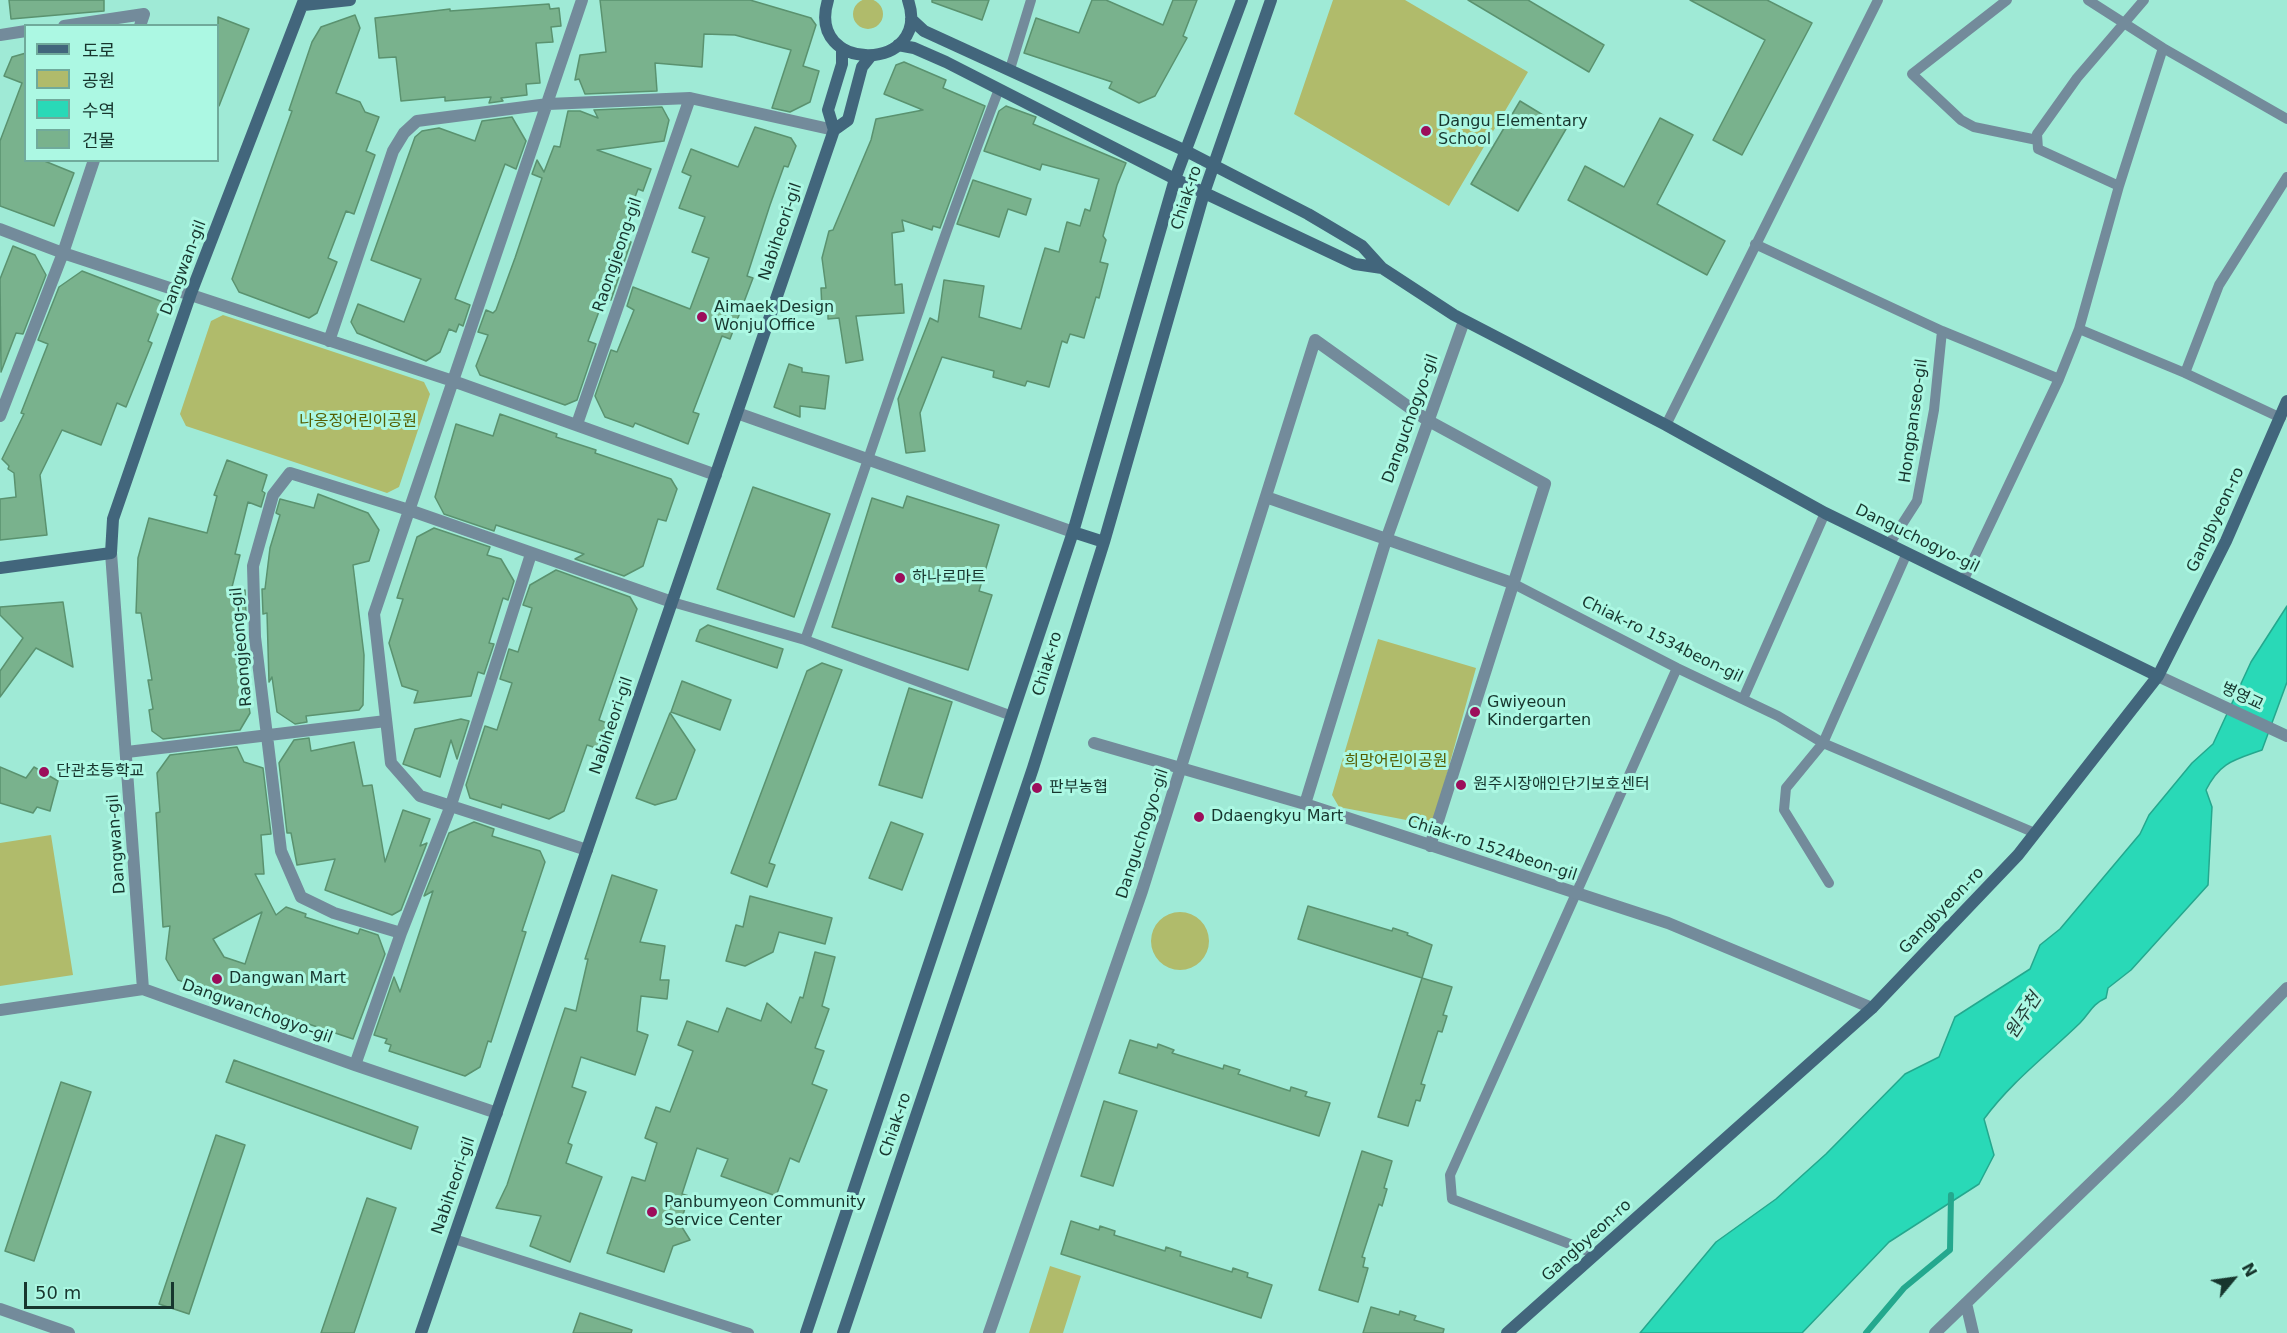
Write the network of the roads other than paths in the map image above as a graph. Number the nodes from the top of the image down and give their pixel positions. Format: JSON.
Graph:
{"nodes":[{"id":1,"x":350,"y":0,"type":"edge"},
{"id":2,"x":582,"y":0,"type":"edge"},
{"id":3,"x":909,"y":0,"type":"edge"},
{"id":4,"x":1031,"y":0,"type":"edge"},
{"id":5,"x":1242,"y":0,"type":"edge"},
{"id":6,"x":1271,"y":0,"type":"edge"},
{"id":7,"x":1878,"y":0,"type":"edge"},
{"id":8,"x":2007,"y":0,"type":"edge"},
{"id":9,"x":2088,"y":0,"type":"edge"},
{"id":10,"x":2144,"y":0,"type":"edge"},
{"id":11,"x":304,"y":2,"type":"edge"},
{"id":12,"x":823,"y":3,"type":"edge"},
{"id":13,"x":911,"y":19,"type":"junction"},
{"id":14,"x":2124,"y":22,"type":"junction"},
{"id":15,"x":77,"y":24,"type":"edge"},
{"id":16,"x":141,"y":24,"type":"edge"},
{"id":17,"x":24,"y":31,"type":"edge"},
{"id":18,"x":0,"y":33,"type":"edge"},
{"id":19,"x":897,"y":45,"type":"junction"},
{"id":20,"x":842,"y":48,"type":"junction"},
{"id":21,"x":2163,"y":48,"type":"junction"},
{"id":22,"x":870,"y":57,"type":"junction"},
{"id":23,"x":1010,"y":69,"type":"junction"},
{"id":24,"x":999,"y":89,"type":"junction"},
{"id":25,"x":690,"y":98,"type":"junction"},
{"id":26,"x":548,"y":104,"type":"junction"},
{"id":27,"x":2287,"y":119,"type":"edge"},
{"id":28,"x":834,"y":130,"type":"junction"},
{"id":29,"x":2038,"y":145,"type":"junction"},
{"id":30,"x":1186,"y":151,"type":"junction"},
{"id":31,"x":93,"y":162,"type":"edge"},
{"id":32,"x":1214,"y":166,"type":"junction"},
{"id":33,"x":2287,"y":177,"type":"edge"},
{"id":34,"x":1175,"y":179,"type":"junction"},
{"id":35,"x":2119,"y":186,"type":"junction"},
{"id":36,"x":1204,"y":193,"type":"junction"},
{"id":37,"x":0,"y":229,"type":"edge"},
{"id":38,"x":1755,"y":244,"type":"junction"},
{"id":39,"x":63,"y":253,"type":"junction"},
{"id":40,"x":1383,"y":268,"type":"junction"},
{"id":41,"x":191,"y":293,"type":"junction"},
{"id":42,"x":1464,"y":321,"type":"junction"},
{"id":43,"x":2079,"y":329,"type":"junction"},
{"id":44,"x":1942,"y":331,"type":"junction"},
{"id":45,"x":329,"y":341,"type":"junction"},
{"id":46,"x":2185,"y":373,"type":"junction"},
{"id":47,"x":2059,"y":379,"type":"junction"},
{"id":48,"x":453,"y":381,"type":"junction"},
{"id":49,"x":2287,"y":401,"type":"edge"},
{"id":50,"x":737,"y":413,"type":"junction"},
{"id":51,"x":0,"y":416,"type":"edge"},
{"id":52,"x":2281,"y":417,"type":"junction"},
{"id":53,"x":1427,"y":420,"type":"junction"},
{"id":54,"x":577,"y":424,"type":"junction"},
{"id":55,"x":1666,"y":425,"type":"junction"},
{"id":56,"x":870,"y":461,"type":"junction"},
{"id":57,"x":716,"y":475,"type":"junction"},
{"id":58,"x":1266,"y":497,"type":"junction"},
{"id":59,"x":409,"y":510,"type":"junction"},
{"id":60,"x":1825,"y":513,"type":"junction"},
{"id":61,"x":1073,"y":532,"type":"junction"},
{"id":62,"x":1386,"y":540,"type":"junction"},
{"id":63,"x":1104,"y":542,"type":"junction"},
{"id":64,"x":1890,"y":543,"type":"junction"},
{"id":65,"x":111,"y":553,"type":"junction"},
{"id":66,"x":1907,"y":553,"type":"junction"},
{"id":67,"x":531,"y":554,"type":"junction"},
{"id":68,"x":0,"y":568,"type":"edge"},
{"id":69,"x":1964,"y":579,"type":"junction"},
{"id":70,"x":1512,"y":583,"type":"junction"},
{"id":71,"x":672,"y":602,"type":"junction"},
{"id":72,"x":805,"y":640,"type":"junction"},
{"id":73,"x":1677,"y":668,"type":"junction"},
{"id":74,"x":2158,"y":676,"type":"junction"},
{"id":75,"x":1743,"y":699,"type":"junction"},
{"id":76,"x":1012,"y":716,"type":"junction"},
{"id":77,"x":386,"y":721,"type":"junction"},
{"id":78,"x":267,"y":735,"type":"junction"},
{"id":79,"x":2287,"y":736,"type":"edge"},
{"id":80,"x":1094,"y":742,"type":"dead end"},
{"id":81,"x":1823,"y":743,"type":"junction"},
{"id":82,"x":128,"y":752,"type":"junction"},
{"id":83,"x":1181,"y":769,"type":"junction"},
{"id":84,"x":1305,"y":804,"type":"junction"},
{"id":85,"x":450,"y":808,"type":"junction"},
{"id":86,"x":2035,"y":833,"type":"junction"},
{"id":87,"x":1430,"y":846,"type":"junction"},
{"id":88,"x":587,"y":850,"type":"junction"},
{"id":89,"x":1829,"y":884,"type":"dead end"},
{"id":90,"x":1574,"y":894,"type":"junction"},
{"id":91,"x":401,"y":933,"type":"junction"},
{"id":92,"x":2287,"y":988,"type":"edge"},
{"id":93,"x":143,"y":989,"type":"junction"},
{"id":94,"x":1872,"y":1008,"type":"junction"},
{"id":95,"x":0,"y":1010,"type":"edge"},
{"id":96,"x":355,"y":1065,"type":"junction"},
{"id":97,"x":497,"y":1113,"type":"junction"},
{"id":98,"x":453,"y":1239,"type":"junction"},
{"id":99,"x":1596,"y":1254,"type":"junction"},
{"id":100,"x":1966,"y":1303,"type":"junction"},
{"id":101,"x":0,"y":1309,"type":"edge"},
{"id":102,"x":69,"y":1333,"type":"edge"},
{"id":103,"x":421,"y":1333,"type":"edge"},
{"id":104,"x":748,"y":1333,"type":"edge"},
{"id":105,"x":806,"y":1333,"type":"edge"},
{"id":106,"x":843,"y":1333,"type":"edge"},
{"id":107,"x":989,"y":1333,"type":"edge"},
{"id":108,"x":1507,"y":1333,"type":"edge"},
{"id":109,"x":1935,"y":1333,"type":"edge"},
{"id":110,"x":1973,"y":1333,"type":"edge"}],
"edges":[{"from":1,"to":11,"type":"street"},
{"from":2,"to":26,"type":"street"},
{"from":3,"to":13,"type":"street"},
{"from":4,"to":23,"type":"lane"},
{"from":5,"to":30,"type":"street","name":"Chiak-ro"},
{"from":6,"to":32,"type":"street","name":"Chiak-ro"},
{"from":7,"to":38,"type":"lane"},
{"from":8,"to":29,"type":"lane"},
{"from":9,"to":14,"type":"lane"},
{"from":10,"to":14,"type":"lane"},
{"from":11,"to":41,"type":"street","name":"Dangwan-gil"},
{"from":12,"to":20,"type":"street"},
{"from":13,"to":19,"type":"street"},
{"from":13,"to":23,"type":"street","name":"Chiak-ro"},
{"from":14,"to":21,"type":"lane"},
{"from":14,"to":29,"type":"lane"},
{"from":15,"to":16,"type":"street"},
{"from":17,"to":18,"type":"street"},
{"from":19,"to":22,"type":"street"},
{"from":19,"to":24,"type":"street","name":"Chiak-ro"},
{"from":20,"to":22,"type":"street"},
{"from":20,"to":28,"type":"street"},
{"from":21,"to":27,"type":"lane"},
{"from":21,"to":35,"type":"lane"},
{"from":22,"to":28,"type":"street"},
{"from":23,"to":30,"type":"street","name":"Chiak-ro"},
{"from":24,"to":34,"type":"street","name":"Chiak-ro"},
{"from":24,"to":56,"type":"lane"},
{"from":25,"to":26,"type":"street"},
{"from":25,"to":28,"type":"street"},
{"from":25,"to":54,"type":"street","name":"Raongjeong-gil"},
{"from":26,"to":45,"type":"street"},
{"from":26,"to":48,"type":"street"},
{"from":28,"to":50,"type":"street","name":"Nabiheori-gil"},
{"from":29,"to":35,"type":"lane"},
{"from":30,"to":32,"type":"street","name":"Danguchogyo-gil"},
{"from":30,"to":34,"type":"street","name":"Chiak-ro"},
{"from":31,"to":39,"type":"street"},
{"from":32,"to":36,"type":"street","name":"Chiak-ro"},
{"from":32,"to":40,"type":"street","name":"Danguchogyo-gil"},
{"from":33,"to":46,"type":"lane"},
{"from":34,"to":36,"type":"street","name":"Danguchogyo-gil"},
{"from":34,"to":61,"type":"street","name":"Chiak-ro"},
{"from":35,"to":43,"type":"lane"},
{"from":36,"to":40,"type":"street","name":"Danguchogyo-gil"},
{"from":36,"to":63,"type":"street","name":"Chiak-ro"},
{"from":37,"to":39,"type":"street"},
{"from":38,"to":44,"type":"lane"},
{"from":38,"to":55,"type":"lane"},
{"from":39,"to":41,"type":"street"},
{"from":39,"to":51,"type":"street"},
{"from":40,"to":42,"type":"street","name":"Danguchogyo-gil"},
{"from":41,"to":45,"type":"street"},
{"from":41,"to":65,"type":"street","name":"Dangwan-gil"},
{"from":42,"to":53,"type":"street","name":"Danguchogyo-gil"},
{"from":42,"to":55,"type":"street","name":"Danguchogyo-gil"},
{"from":43,"to":46,"type":"lane"},
{"from":43,"to":47,"type":"lane"},
{"from":44,"to":47,"type":"lane"},
{"from":44,"to":64,"type":"lane","name":"Hongpanseo-gil"},
{"from":45,"to":48,"type":"street"},
{"from":46,"to":52,"type":"lane"},
{"from":47,"to":69,"type":"lane"},
{"from":48,"to":54,"type":"street"},
{"from":48,"to":59,"type":"street"},
{"from":49,"to":52,"type":"street","name":"Gangbyeon-ro"},
{"from":50,"to":56,"type":"street"},
{"from":50,"to":57,"type":"street","name":"Nabiheori-gil"},
{"from":52,"to":74,"type":"street","name":"Gangbyeon-ro"},
{"from":53,"to":58,"type":"street","name":"Danguchogyo-gil"},
{"from":53,"to":62,"type":"street","name":"Danguchogyo-gil"},
{"from":53,"to":70,"type":"street"},
{"from":54,"to":57,"type":"street"},
{"from":55,"to":60,"type":"street","name":"Danguchogyo-gil"},
{"from":56,"to":61,"type":"street"},
{"from":56,"to":72,"type":"lane"},
{"from":57,"to":71,"type":"street","name":"Nabiheori-gil"},
{"from":58,"to":62,"type":"street","name":"Chiak-ro 1534beon-gil"},
{"from":58,"to":83,"type":"street","name":"Danguchogyo-gil"},
{"from":59,"to":67,"type":"street","name":"Raongjeong-gil"},
{"from":59,"to":77,"type":"street"},
{"from":59,"to":78,"type":"street","name":"Raongjeong-gil"},
{"from":60,"to":64,"type":"street","name":"Danguchogyo-gil"},
{"from":60,"to":75,"type":"lane"},
{"from":61,"to":63,"type":"street"},
{"from":61,"to":76,"type":"street","name":"Chiak-ro"},
{"from":62,"to":70,"type":"street","name":"Chiak-ro 1534beon-gil"},
{"from":62,"to":84,"type":"street","name":"Danguchogyo-gil"},
{"from":63,"to":106,"type":"street","name":"Chiak-ro"},
{"from":64,"to":66,"type":"street","name":"Danguchogyo-gil"},
{"from":65,"to":68,"type":"street"},
{"from":65,"to":82,"type":"street","name":"Dangwan-gil"},
{"from":66,"to":69,"type":"street","name":"Danguchogyo-gil"},
{"from":66,"to":81,"type":"lane"},
{"from":67,"to":71,"type":"street","name":"Raongjeong-gil"},
{"from":67,"to":85,"type":"street"},
{"from":69,"to":74,"type":"street","name":"Danguchogyo-gil"},
{"from":70,"to":73,"type":"lane","name":"Chiak-ro 1534beon-gil"},
{"from":70,"to":87,"type":"street"},
{"from":71,"to":72,"type":"lane"},
{"from":71,"to":88,"type":"street","name":"Nabiheori-gil"},
{"from":72,"to":76,"type":"lane"},
{"from":73,"to":75,"type":"lane","name":"Chiak-ro 1534beon-gil"},
{"from":73,"to":90,"type":"lane"},
{"from":74,"to":79,"type":"street","name":"병영교"},
{"from":74,"to":86,"type":"street","name":"Gangbyeon-ro"},
{"from":75,"to":81,"type":"lane","name":"Chiak-ro 1534beon-gil"},
{"from":76,"to":105,"type":"street","name":"Chiak-ro"},
{"from":77,"to":78,"type":"street"},
{"from":77,"to":85,"type":"street"},
{"from":78,"to":82,"type":"street"},
{"from":78,"to":91,"type":"street","name":"Raongjeong-gil"},
{"from":80,"to":83,"type":"street","name":"Chiak-ro 1524beon-gil"},
{"from":81,"to":86,"type":"lane","name":"Chiak-ro 1534beon-gil"},
{"from":81,"to":89,"type":"lane"},
{"from":82,"to":93,"type":"street","name":"Dangwan-gil"},
{"from":83,"to":84,"type":"street","name":"Chiak-ro 1524beon-gil"},
{"from":83,"to":107,"type":"street","name":"Danguchogyo-gil"},
{"from":84,"to":87,"type":"street","name":"Chiak-ro 1524beon-gil"},
{"from":85,"to":88,"type":"street"},
{"from":85,"to":91,"type":"street"},
{"from":86,"to":94,"type":"street","name":"Gangbyeon-ro"},
{"from":87,"to":90,"type":"street","name":"Chiak-ro 1524beon-gil"},
{"from":88,"to":97,"type":"street","name":"Nabiheori-gil"},
{"from":90,"to":94,"type":"street","name":"Chiak-ro 1524beon-gil"},
{"from":90,"to":99,"type":"lane"},
{"from":91,"to":96,"type":"street"},
{"from":92,"to":100,"type":"street"},
{"from":93,"to":95,"type":"street","name":"Dangwanchogyo-gil"},
{"from":93,"to":96,"type":"street","name":"Dangwanchogyo-gil"},
{"from":94,"to":99,"type":"street","name":"Gangbyeon-ro"},
{"from":96,"to":97,"type":"street","name":"Dangwanchogyo-gil"},
{"from":97,"to":98,"type":"street","name":"Nabiheori-gil"},
{"from":98,"to":103,"type":"street","name":"Nabiheori-gil"},
{"from":98,"to":104,"type":"lane"},
{"from":99,"to":108,"type":"street","name":"Gangbyeon-ro"},
{"from":100,"to":109,"type":"street"},
{"from":100,"to":110,"type":"street"},
{"from":101,"to":102,"type":"street"}]}
